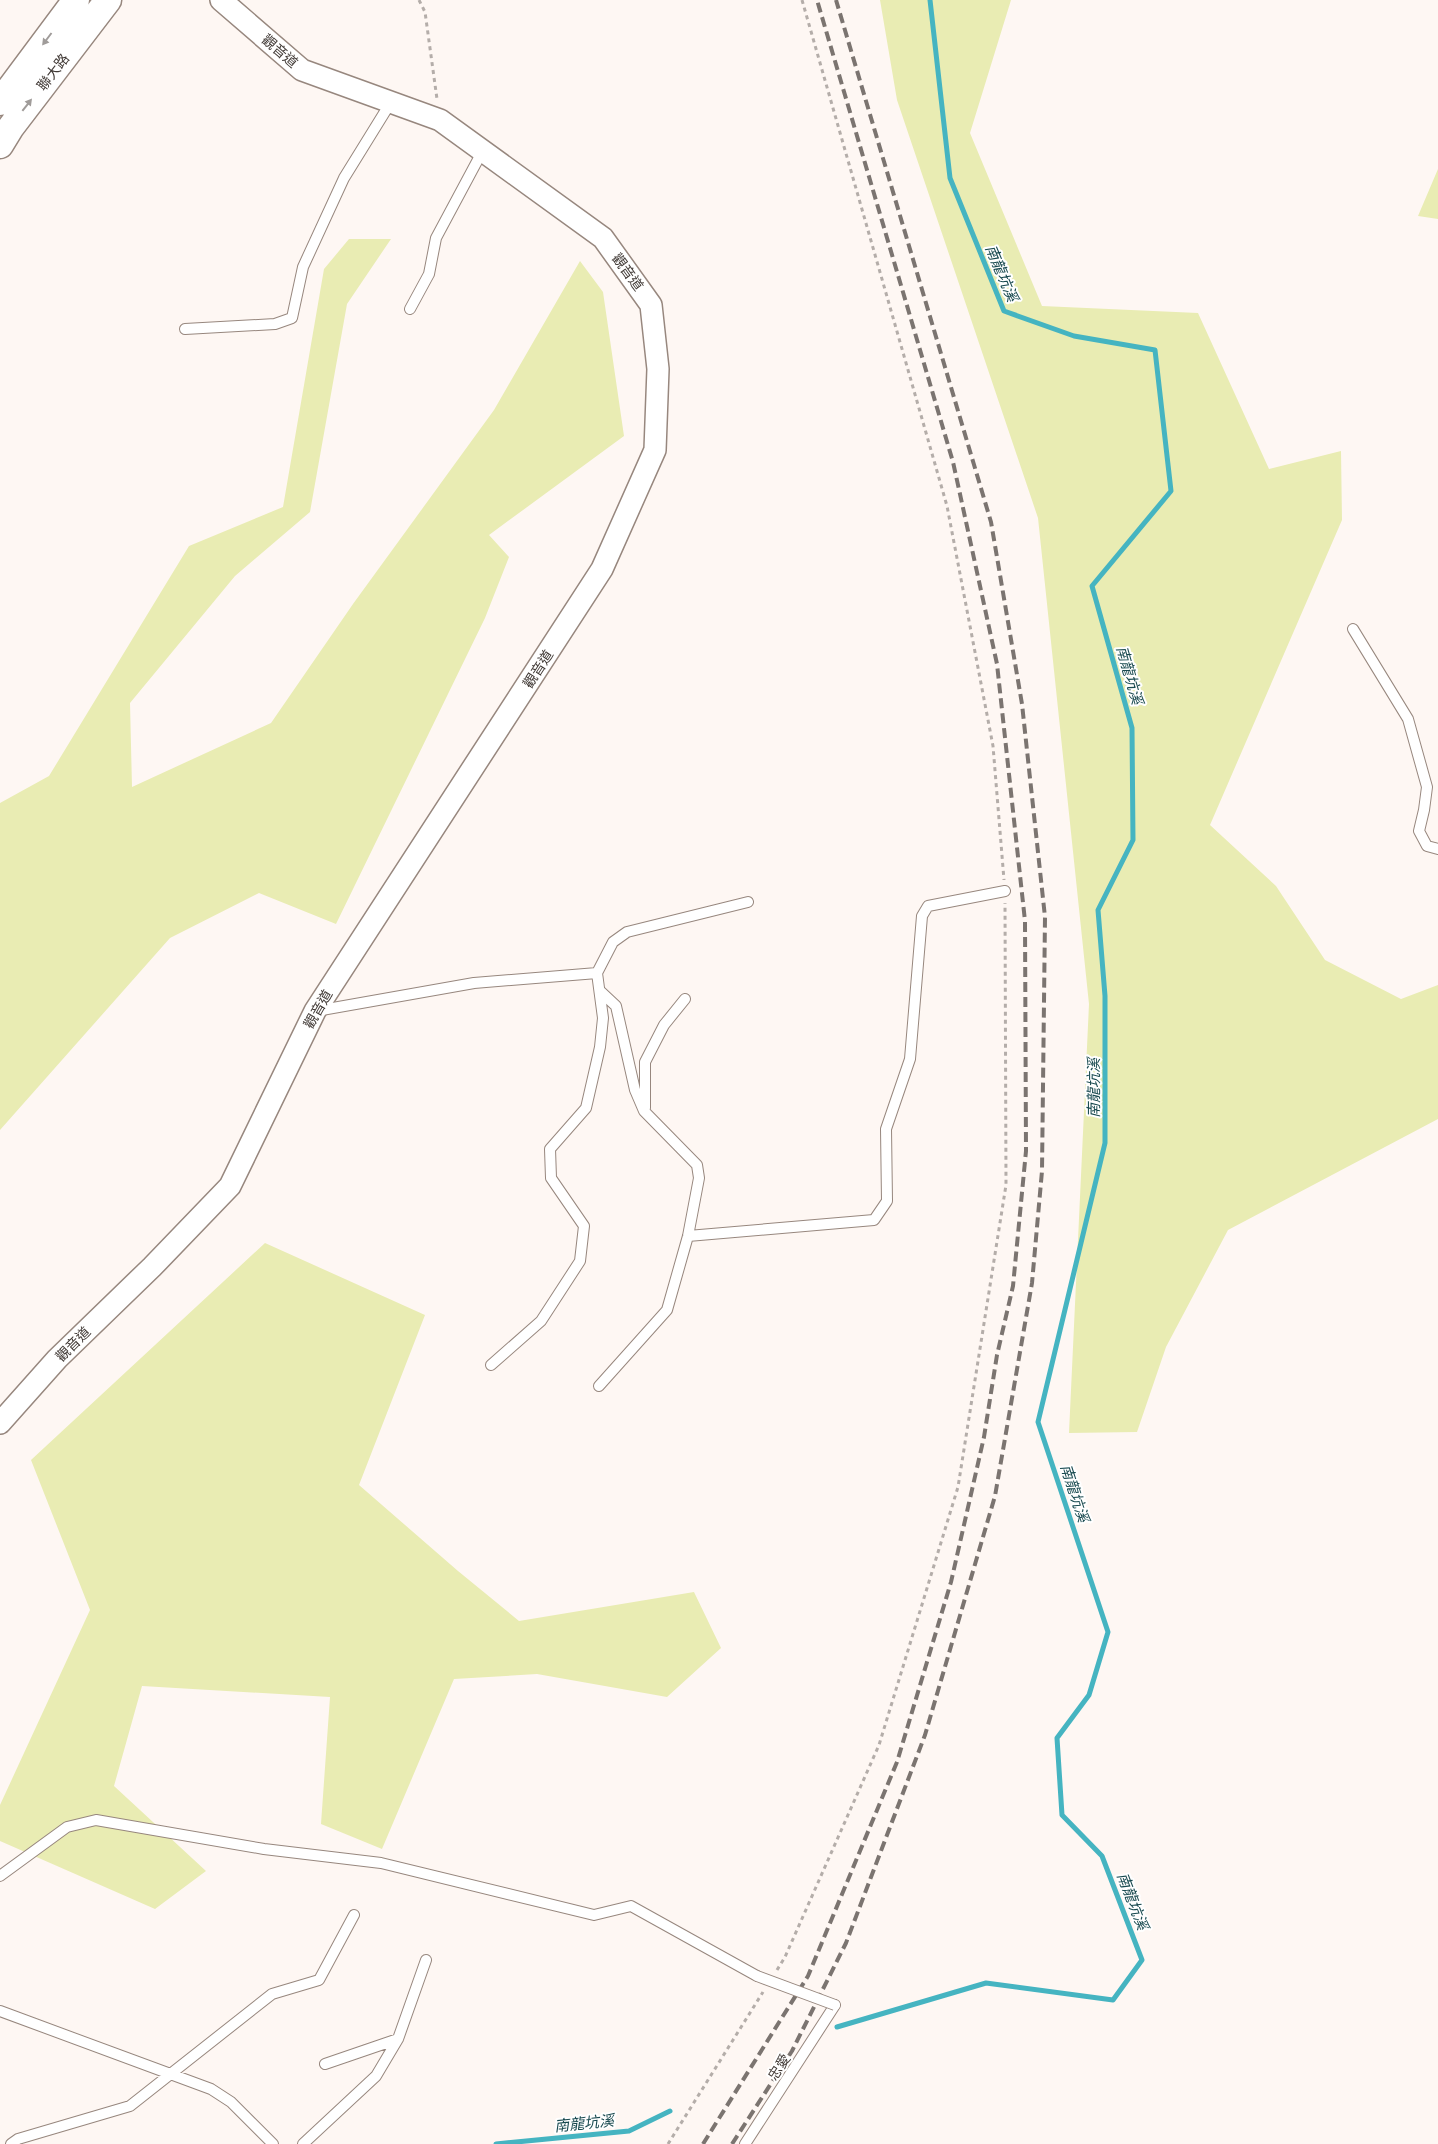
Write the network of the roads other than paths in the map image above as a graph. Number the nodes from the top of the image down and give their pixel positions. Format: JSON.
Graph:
{"nodes":[{"id":1,"x":76,"y":0,"type":"edge"},
{"id":2,"x":108,"y":0,"type":"edge"},
{"id":3,"x":221,"y":0,"type":"edge"},
{"id":4,"x":0,"y":102,"type":"edge"},
{"id":5,"x":391,"y":102,"type":"junction"},
{"id":6,"x":4,"y":129,"type":"edge"},
{"id":7,"x":482,"y":152,"type":"junction"},
{"id":8,"x":410,"y":310,"type":"dead end"},
{"id":9,"x":185,"y":329,"type":"dead end"},
{"id":10,"x":1353,"y":629,"type":"dead end"},
{"id":11,"x":1438,"y":849,"type":"edge"},
{"id":12,"x":1005,"y":891,"type":"dead end"},
{"id":13,"x":748,"y":902,"type":"dead end"},
{"id":14,"x":598,"y":973,"type":"junction"},
{"id":15,"x":600,"y":991,"type":"junction"},
{"id":16,"x":685,"y":999,"type":"dead end"},
{"id":17,"x":314,"y":1011,"type":"junction"},
{"id":18,"x":644,"y":1111,"type":"junction"},
{"id":19,"x":688,"y":1236,"type":"junction"},
{"id":20,"x":491,"y":1365,"type":"dead end"},
{"id":21,"x":599,"y":1386,"type":"dead end"},
{"id":22,"x":0,"y":1423,"type":"edge"},
{"id":23,"x":0,"y":1876,"type":"edge"},
{"id":24,"x":354,"y":1915,"type":"dead end"},
{"id":25,"x":426,"y":1960,"type":"dead end"},
{"id":26,"x":0,"y":2012,"type":"edge"},
{"id":27,"x":398,"y":2039,"type":"junction"},
{"id":28,"x":326,"y":2064,"type":"dead end"},
{"id":29,"x":172,"y":2074,"type":"junction"},
{"id":30,"x":12,"y":2144,"type":"edge"},
{"id":31,"x":273,"y":2144,"type":"edge"},
{"id":32,"x":303,"y":2144,"type":"edge"},
{"id":33,"x":745,"y":2144,"type":"edge"}],
"edges":[{"from":1,"to":4,"type":"street","name":"聯大路","one_way":true},
{"from":6,"to":2,"type":"street","name":"聯大路","one_way":true},
{"from":3,"to":5,"type":"street","name":"觀音道"},
{"from":5,"to":7,"type":"street","name":"觀音道"},
{"from":5,"to":9,"type":"lane"},
{"from":7,"to":8,"type":"lane"},
{"from":7,"to":17,"type":"street","name":"觀音道"},
{"from":10,"to":11,"type":"lane"},
{"from":12,"to":19,"type":"lane"},
{"from":13,"to":14,"type":"lane"},
{"from":14,"to":15,"type":"lane"},
{"from":14,"to":17,"type":"lane"},
{"from":15,"to":18,"type":"lane"},
{"from":15,"to":20,"type":"lane"},
{"from":16,"to":18,"type":"lane"},
{"from":17,"to":22,"type":"street","name":"觀音道"},
{"from":18,"to":19,"type":"lane"},
{"from":19,"to":21,"type":"lane"},
{"from":23,"to":33,"type":"lane","name":"忠愛","bridge":true},
{"from":24,"to":29,"type":"lane"},
{"from":25,"to":27,"type":"lane"},
{"from":26,"to":29,"type":"lane"},
{"from":27,"to":28,"type":"lane"},
{"from":27,"to":32,"type":"lane"},
{"from":29,"to":30,"type":"lane"},
{"from":29,"to":31,"type":"lane"}]}
